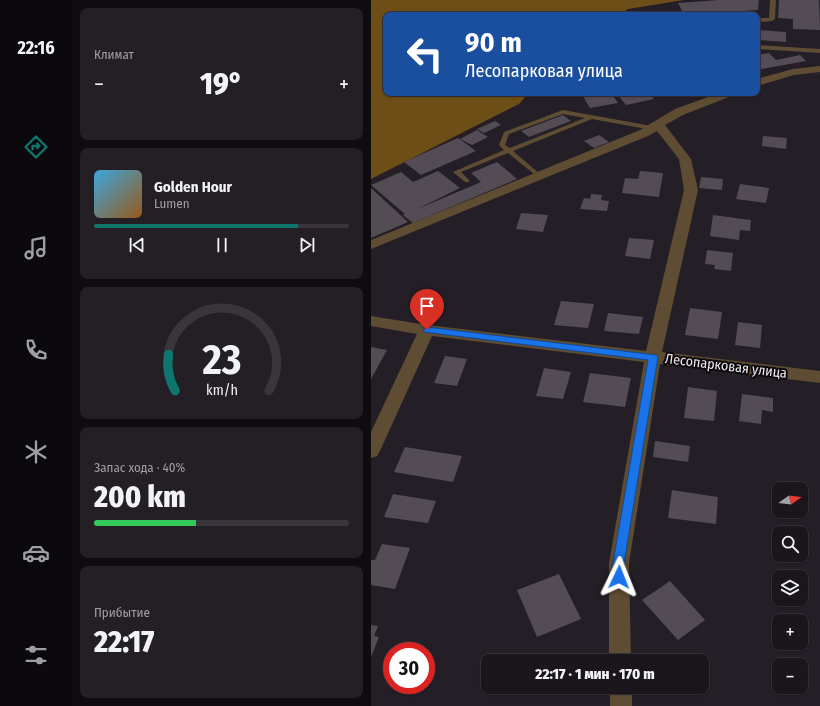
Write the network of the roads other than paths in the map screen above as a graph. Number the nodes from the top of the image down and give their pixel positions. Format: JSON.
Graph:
{"nodes":[{"id":1,"x":773,"y":0,"type":"edge"},
{"id":2,"x":760,"y":20,"type":"edge"},
{"id":3,"x":760,"y":46,"type":"edge"},
{"id":4,"x":820,"y":51,"type":"edge"},
{"id":5,"x":820,"y":69,"type":"edge"},
{"id":6,"x":760,"y":82,"type":"edge"},
{"id":7,"x":722,"y":96,"type":"edge"},
{"id":8,"x":593,"y":117,"type":"junction"},
{"id":9,"x":655,"y":126,"type":"junction"},
{"id":10,"x":508,"y":150,"type":"junction"},
{"id":11,"x":539,"y":176,"type":"junction"},
{"id":12,"x":467,"y":181,"type":"dead end"},
{"id":13,"x":371,"y":245,"type":"edge"},
{"id":14,"x":371,"y":321,"type":"edge"},
{"id":15,"x":427,"y":330,"type":"junction"},
{"id":16,"x":653,"y":357,"type":"junction"},
{"id":17,"x":820,"y":377,"type":"edge"},
{"id":18,"x":371,"y":451,"type":"edge"},
{"id":19,"x":621,"y":654,"type":"edge"},
{"id":20,"x":621,"y":694,"type":"edge"},
{"id":21,"x":621,"y":706,"type":"edge"}],
"edges":[{"from":1,"to":2,"type":"lane"},
{"from":3,"to":4,"type":"lane"},
{"from":5,"to":6,"type":"street"},
{"from":7,"to":9,"type":"street"},
{"from":8,"to":9,"type":"lane"},
{"from":8,"to":10,"type":"lane"},
{"from":8,"to":10,"type":"lane"},
{"from":9,"to":11,"type":"street"},
{"from":9,"to":16,"type":"street"},
{"from":10,"to":11,"type":"lane"},
{"from":10,"to":12,"type":"lane"},
{"from":11,"to":13,"type":"street"},
{"from":14,"to":15,"type":"street","name":"Лесопарковая улица"},
{"from":15,"to":16,"type":"street","name":"Лесопарковая улица"},
{"from":15,"to":18,"type":"street"},
{"from":16,"to":17,"type":"street","name":"Лесопарковая улица"},
{"from":16,"to":19,"type":"street"},
{"from":20,"to":21,"type":"street"}]}
